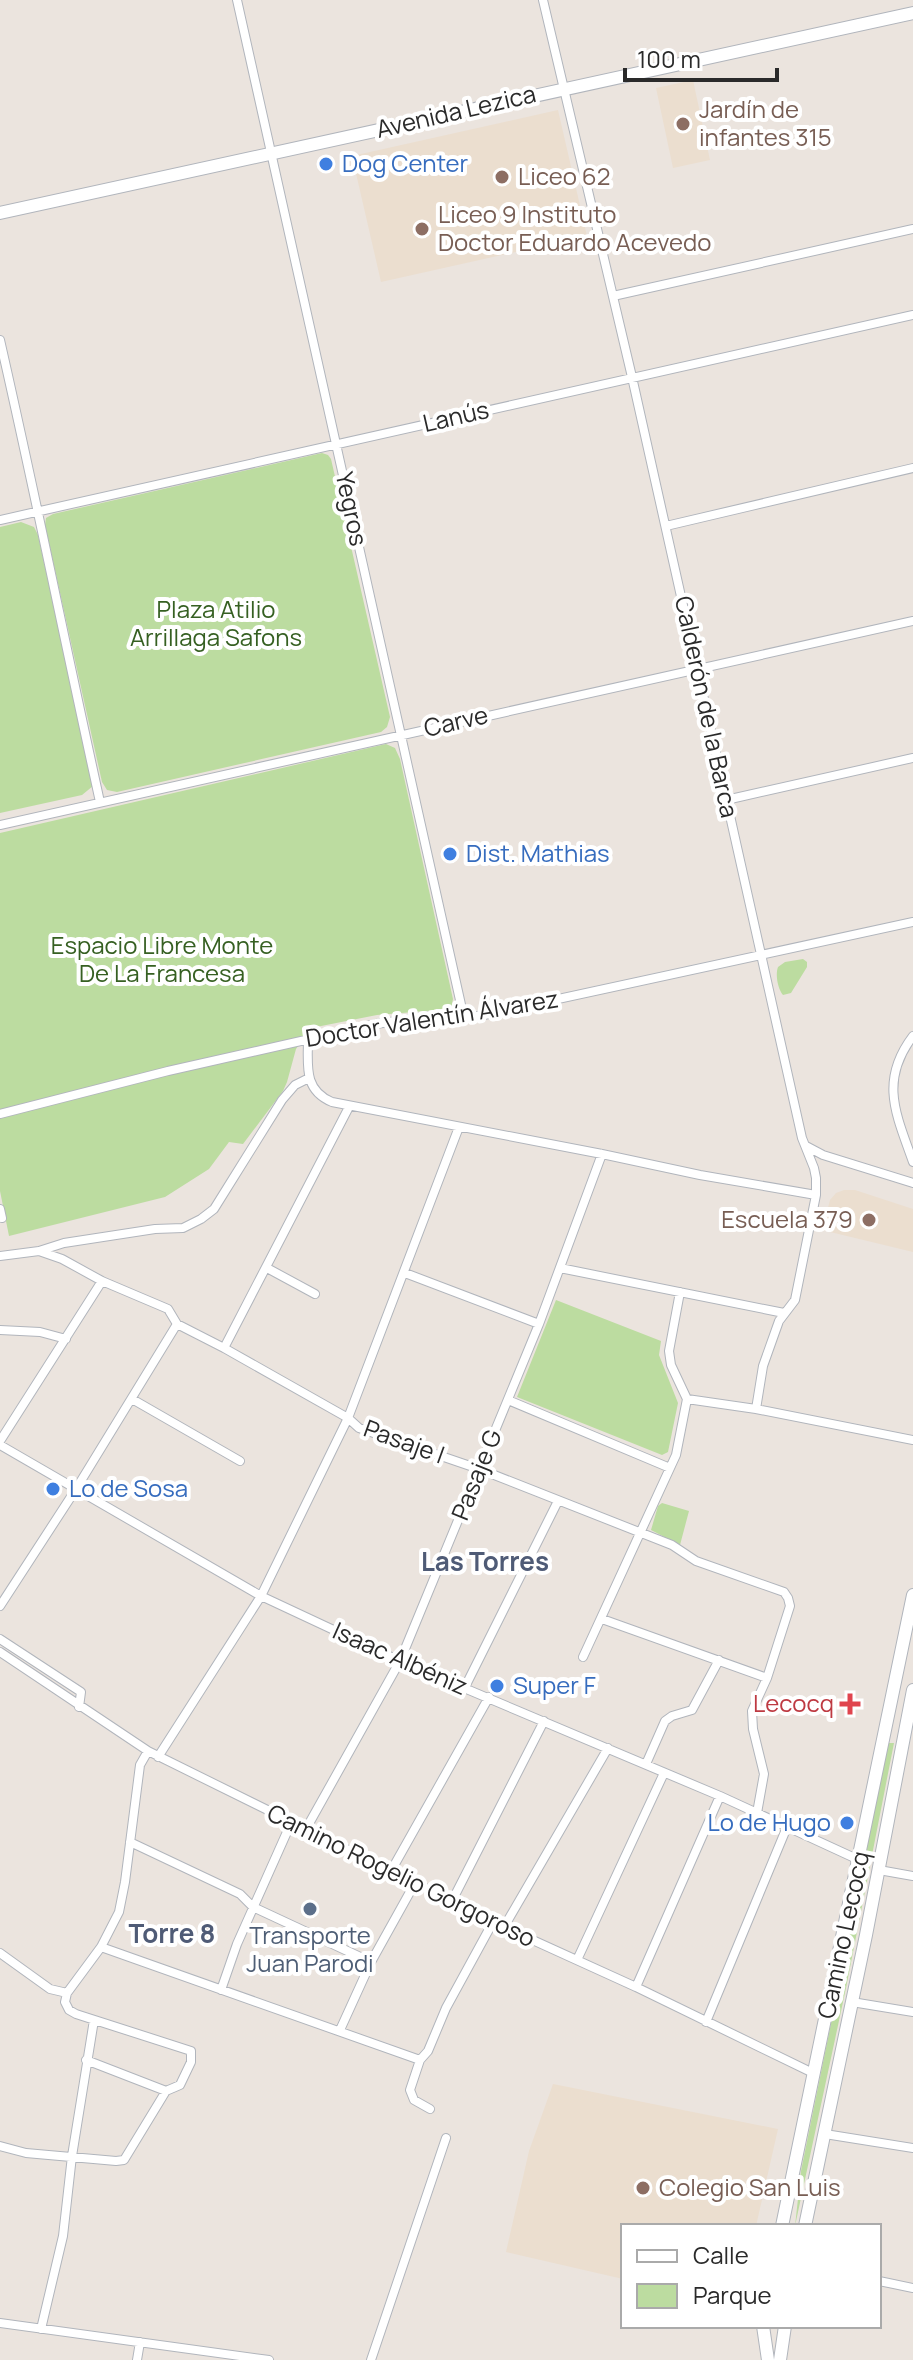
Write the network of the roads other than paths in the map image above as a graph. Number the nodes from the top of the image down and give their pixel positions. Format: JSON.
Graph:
{"nodes":[{"id":1,"x":237,"y":0,"type":"edge"},
{"id":2,"x":543,"y":0,"type":"edge"},
{"id":3,"x":913,"y":13,"type":"edge"},
{"id":4,"x":563,"y":88,"type":"junction"},
{"id":5,"x":271,"y":154,"type":"junction"},
{"id":6,"x":0,"y":213,"type":"edge"},
{"id":7,"x":913,"y":229,"type":"edge"},
{"id":8,"x":613,"y":296,"type":"junction"},
{"id":9,"x":913,"y":315,"type":"edge"},
{"id":10,"x":0,"y":340,"type":"edge"},
{"id":11,"x":632,"y":377,"type":"junction"},
{"id":12,"x":336,"y":443,"type":"junction"},
{"id":13,"x":913,"y":468,"type":"edge"},
{"id":14,"x":38,"y":512,"type":"junction"},
{"id":15,"x":0,"y":520,"type":"edge"},
{"id":16,"x":666,"y":526,"type":"junction"},
{"id":17,"x":913,"y":621,"type":"edge"},
{"id":18,"x":697,"y":668,"type":"junction"},
{"id":19,"x":400,"y":734,"type":"junction"},
{"id":20,"x":913,"y":758,"type":"edge"},
{"id":21,"x":726,"y":800,"type":"junction"},
{"id":22,"x":100,"y":802,"type":"junction"},
{"id":23,"x":0,"y":825,"type":"edge"},
{"id":24,"x":913,"y":922,"type":"edge"},
{"id":25,"x":761,"y":954,"type":"junction"},
{"id":26,"x":464,"y":1018,"type":"junction"},
{"id":27,"x":913,"y":1036,"type":"edge"},
{"id":28,"x":308,"y":1038,"type":"junction"},
{"id":29,"x":309,"y":1078,"type":"junction"},
{"id":30,"x":349,"y":1107,"type":"junction"},
{"id":31,"x":0,"y":1114,"type":"edge"},
{"id":32,"x":459,"y":1127,"type":"junction"},
{"id":33,"x":805,"y":1146,"type":"junction"},
{"id":34,"x":602,"y":1154,"type":"junction"},
{"id":35,"x":913,"y":1162,"type":"edge"},
{"id":36,"x":913,"y":1183,"type":"edge"},
{"id":37,"x":816,"y":1195,"type":"junction"},
{"id":38,"x":39,"y":1251,"type":"junction"},
{"id":39,"x":0,"y":1256,"type":"edge"},
{"id":40,"x":267,"y":1268,"type":"junction"},
{"id":41,"x":560,"y":1268,"type":"junction"},
{"id":42,"x":405,"y":1273,"type":"junction"},
{"id":43,"x":102,"y":1281,"type":"junction"},
{"id":44,"x":680,"y":1292,"type":"junction"},
{"id":45,"x":315,"y":1294,"type":"dead end"},
{"id":46,"x":784,"y":1313,"type":"junction"},
{"id":47,"x":177,"y":1324,"type":"junction"},
{"id":48,"x":539,"y":1324,"type":"junction"},
{"id":49,"x":0,"y":1330,"type":"edge"},
{"id":50,"x":66,"y":1339,"type":"junction"},
{"id":51,"x":224,"y":1348,"type":"junction"},
{"id":52,"x":132,"y":1399,"type":"junction"},
{"id":53,"x":687,"y":1399,"type":"junction"},
{"id":54,"x":508,"y":1400,"type":"junction"},
{"id":55,"x":756,"y":1409,"type":"junction"},
{"id":56,"x":348,"y":1418,"type":"junction"},
{"id":57,"x":913,"y":1440,"type":"edge"},
{"id":58,"x":0,"y":1443,"type":"edge"},
{"id":59,"x":240,"y":1461,"type":"dead end"},
{"id":60,"x":670,"y":1468,"type":"junction"},
{"id":61,"x":479,"y":1469,"type":"junction"},
{"id":62,"x":76,"y":1489,"type":"junction"},
{"id":63,"x":558,"y":1501,"type":"junction"},
{"id":64,"x":640,"y":1533,"type":"junction"},
{"id":65,"x":913,"y":1595,"type":"edge"},
{"id":66,"x":261,"y":1596,"type":"junction"},
{"id":67,"x":0,"y":1606,"type":"edge"},
{"id":68,"x":602,"y":1619,"type":"junction"},
{"id":69,"x":0,"y":1639,"type":"edge"},
{"id":70,"x":0,"y":1652,"type":"edge"},
{"id":71,"x":583,"y":1657,"type":"dead end"},
{"id":72,"x":719,"y":1660,"type":"junction"},
{"id":73,"x":400,"y":1661,"type":"junction"},
{"id":74,"x":767,"y":1678,"type":"junction"},
{"id":75,"x":465,"y":1687,"type":"junction"},
{"id":76,"x":913,"y":1690,"type":"edge"},
{"id":77,"x":489,"y":1697,"type":"junction"},
{"id":78,"x":79,"y":1707,"type":"junction"},
{"id":79,"x":544,"y":1721,"type":"junction"},
{"id":80,"x":885,"y":1735,"type":"junction"},
{"id":81,"x":908,"y":1738,"type":"edge"},
{"id":82,"x":608,"y":1748,"type":"junction"},
{"id":83,"x":148,"y":1751,"type":"junction"},
{"id":84,"x":158,"y":1757,"type":"junction"},
{"id":85,"x":646,"y":1764,"type":"junction"},
{"id":86,"x":664,"y":1773,"type":"junction"},
{"id":87,"x":720,"y":1796,"type":"junction"},
{"id":88,"x":757,"y":1813,"type":"junction"},
{"id":89,"x":291,"y":1823,"type":"junction"},
{"id":90,"x":787,"y":1827,"type":"junction"},
{"id":91,"x":306,"y":1829,"type":"junction"},
{"id":92,"x":130,"y":1842,"type":"junction"},
{"id":93,"x":859,"y":1860,"type":"junction"},
{"id":94,"x":879,"y":1870,"type":"junction"},
{"id":95,"x":391,"y":1871,"type":"junction"},
{"id":96,"x":913,"y":1876,"type":"edge"},
{"id":97,"x":415,"y":1883,"type":"junction"},
{"id":98,"x":452,"y":1901,"type":"junction"},
{"id":99,"x":253,"y":1907,"type":"junction"},
{"id":100,"x":493,"y":1922,"type":"junction"},
{"id":101,"x":504,"y":1927,"type":"junction"},
{"id":102,"x":101,"y":1947,"type":"junction"},
{"id":103,"x":0,"y":1953,"type":"edge"},
{"id":104,"x":577,"y":1960,"type":"junction"},
{"id":105,"x":371,"y":1962,"type":"junction"},
{"id":106,"x":636,"y":1987,"type":"junction"},
{"id":107,"x":221,"y":1990,"type":"junction"},
{"id":108,"x":67,"y":1993,"type":"junction"},
{"id":109,"x":852,"y":2002,"type":"junction"},
{"id":110,"x":913,"y":2012,"type":"edge"},
{"id":111,"x":94,"y":2020,"type":"junction"},
{"id":112,"x":706,"y":2022,"type":"junction"},
{"id":113,"x":340,"y":2030,"type":"junction"},
{"id":114,"x":86,"y":2060,"type":"junction"},
{"id":115,"x":420,"y":2060,"type":"junction"},
{"id":116,"x":815,"y":2074,"type":"junction"},
{"id":117,"x":166,"y":2091,"type":"junction"},
{"id":118,"x":430,"y":2109,"type":"dead end"},
{"id":119,"x":825,"y":2134,"type":"junction"},
{"id":120,"x":446,"y":2138,"type":"dead end"},
{"id":121,"x":0,"y":2146,"type":"edge"},
{"id":122,"x":913,"y":2148,"type":"edge"},
{"id":123,"x":72,"y":2156,"type":"junction"},
{"id":124,"x":782,"y":2224,"type":"edge"},
{"id":125,"x":805,"y":2224,"type":"edge"},
{"id":126,"x":881,"y":2281,"type":"edge"},
{"id":127,"x":913,"y":2288,"type":"edge"},
{"id":128,"x":0,"y":2323,"type":"edge"},
{"id":129,"x":763,"y":2328,"type":"edge"},
{"id":130,"x":785,"y":2328,"type":"edge"},
{"id":131,"x":41,"y":2329,"type":"junction"},
{"id":132,"x":140,"y":2342,"type":"junction"},
{"id":133,"x":137,"y":2360,"type":"edge"},
{"id":134,"x":269,"y":2360,"type":"edge"},
{"id":135,"x":371,"y":2360,"type":"edge"},
{"id":136,"x":768,"y":2360,"type":"edge"},
{"id":137,"x":780,"y":2360,"type":"edge"}],
"edges":[{"from":1,"to":5,"type":"street","name":"Yegros"},
{"from":2,"to":4,"type":"street","name":"Calderón de la Barca"},
{"from":3,"to":4,"type":"street","name":"Avenida Lezica"},
{"from":4,"to":5,"type":"street","name":"Avenida Lezica"},
{"from":4,"to":8,"type":"street","name":"Calderón de la Barca"},
{"from":5,"to":6,"type":"street","name":"Avenida Lezica"},
{"from":5,"to":12,"type":"street","name":"Yegros"},
{"from":7,"to":8,"type":"street"},
{"from":8,"to":11,"type":"street","name":"Calderón de la Barca"},
{"from":9,"to":11,"type":"street","name":"Lanús"},
{"from":10,"to":14,"type":"street"},
{"from":11,"to":12,"type":"street","name":"Lanús"},
{"from":11,"to":16,"type":"street","name":"Calderón de la Barca"},
{"from":12,"to":14,"type":"street","name":"Lanús"},
{"from":12,"to":19,"type":"street","name":"Yegros"},
{"from":13,"to":16,"type":"street"},
{"from":14,"to":15,"type":"street","name":"Lanús"},
{"from":14,"to":22,"type":"street"},
{"from":16,"to":18,"type":"street","name":"Calderón de la Barca"},
{"from":17,"to":18,"type":"street","name":"Carve"},
{"from":18,"to":19,"type":"street","name":"Carve"},
{"from":18,"to":21,"type":"street","name":"Calderón de la Barca"},
{"from":19,"to":22,"type":"street","name":"Carve"},
{"from":19,"to":26,"type":"street","name":"Yegros"},
{"from":20,"to":21,"type":"street"},
{"from":21,"to":25,"type":"street","name":"Calderón de la Barca"},
{"from":22,"to":23,"type":"street","name":"Carve"},
{"from":24,"to":25,"type":"street","name":"Doctor Valentín Álvarez"},
{"from":25,"to":26,"type":"street","name":"Doctor Valentín Álvarez"},
{"from":25,"to":33,"type":"street","name":"Calderón de la Barca"},
{"from":26,"to":28,"type":"street","name":"Doctor Valentín Álvarez"},
{"from":27,"to":35,"type":"street"},
{"from":28,"to":29,"type":"street"},
{"from":28,"to":31,"type":"street","name":"Doctor Valentín Álvarez"},
{"from":29,"to":30,"type":"street"},
{"from":29,"to":38,"type":"street"},
{"from":30,"to":32,"type":"street"},
{"from":30,"to":40,"type":"street"},
{"from":32,"to":34,"type":"street"},
{"from":32,"to":42,"type":"street"},
{"from":33,"to":36,"type":"street"},
{"from":33,"to":37,"type":"street","name":"Calderón de la Barca"},
{"from":34,"to":37,"type":"street"},
{"from":34,"to":41,"type":"street","name":"Pasaje G"},
{"from":37,"to":46,"type":"street","name":"Calderón de la Barca"},
{"from":38,"to":39,"type":"street"},
{"from":38,"to":43,"type":"street","name":"Pasaje I"},
{"from":40,"to":45,"type":"street"},
{"from":40,"to":51,"type":"street"},
{"from":41,"to":44,"type":"street"},
{"from":41,"to":48,"type":"street","name":"Pasaje G"},
{"from":42,"to":48,"type":"street"},
{"from":42,"to":56,"type":"street"},
{"from":43,"to":47,"type":"street","name":"Pasaje I"},
{"from":43,"to":50,"type":"street"},
{"from":44,"to":46,"type":"street"},
{"from":44,"to":53,"type":"street"},
{"from":46,"to":55,"type":"street","name":"Calderón de la Barca"},
{"from":47,"to":51,"type":"street","name":"Pasaje I"},
{"from":47,"to":52,"type":"street"},
{"from":48,"to":54,"type":"street","name":"Pasaje G"},
{"from":49,"to":50,"type":"street"},
{"from":50,"to":58,"type":"street"},
{"from":51,"to":56,"type":"street","name":"Pasaje I"},
{"from":52,"to":59,"type":"street"},
{"from":52,"to":62,"type":"street"},
{"from":53,"to":55,"type":"street"},
{"from":53,"to":60,"type":"street"},
{"from":54,"to":60,"type":"street"},
{"from":54,"to":61,"type":"street","name":"Pasaje G"},
{"from":55,"to":57,"type":"street"},
{"from":56,"to":61,"type":"street","name":"Pasaje I"},
{"from":56,"to":66,"type":"street"},
{"from":58,"to":62,"type":"street","name":"Isaac Albéniz"},
{"from":60,"to":64,"type":"street"},
{"from":61,"to":63,"type":"street","name":"Pasaje I"},
{"from":61,"to":73,"type":"street","name":"Pasaje G"},
{"from":62,"to":66,"type":"street","name":"Isaac Albéniz"},
{"from":62,"to":67,"type":"street"},
{"from":63,"to":64,"type":"street","name":"Pasaje I"},
{"from":63,"to":75,"type":"street"},
{"from":64,"to":68,"type":"street"},
{"from":64,"to":74,"type":"street","name":"Pasaje I"},
{"from":65,"to":80,"type":"street","name":"Camino Lecocq"},
{"from":66,"to":73,"type":"street","name":"Isaac Albéniz"},
{"from":66,"to":84,"type":"street"},
{"from":68,"to":71,"type":"street"},
{"from":68,"to":72,"type":"street"},
{"from":69,"to":78,"type":"street"},
{"from":70,"to":78,"type":"street","name":"Camino Rogelio Gorgoroso"},
{"from":72,"to":74,"type":"street"},
{"from":72,"to":85,"type":"street"},
{"from":73,"to":75,"type":"street","name":"Isaac Albéniz"},
{"from":73,"to":91,"type":"street","name":"Pasaje G"},
{"from":74,"to":88,"type":"street"},
{"from":75,"to":77,"type":"street","name":"Isaac Albéniz"},
{"from":76,"to":81,"type":"street","name":"Camino Lecocq"},
{"from":77,"to":79,"type":"street","name":"Isaac Albéniz"},
{"from":77,"to":95,"type":"street"},
{"from":78,"to":83,"type":"street","name":"Camino Rogelio Gorgoroso"},
{"from":79,"to":82,"type":"street","name":"Isaac Albéniz"},
{"from":79,"to":98,"type":"street"},
{"from":80,"to":81,"type":"street"},
{"from":80,"to":93,"type":"street","name":"Camino Lecocq"},
{"from":81,"to":94,"type":"street","name":"Camino Lecocq"},
{"from":82,"to":85,"type":"street","name":"Isaac Albéniz"},
{"from":82,"to":101,"type":"street"},
{"from":83,"to":84,"type":"street","name":"Camino Rogelio Gorgoroso"},
{"from":83,"to":92,"type":"street"},
{"from":84,"to":89,"type":"street","name":"Camino Rogelio Gorgoroso"},
{"from":85,"to":86,"type":"street","name":"Isaac Albéniz"},
{"from":86,"to":87,"type":"street","name":"Isaac Albéniz"},
{"from":86,"to":104,"type":"street"},
{"from":87,"to":88,"type":"street","name":"Isaac Albéniz"},
{"from":87,"to":106,"type":"street"},
{"from":88,"to":90,"type":"street","name":"Isaac Albéniz"},
{"from":89,"to":91,"type":"street","name":"Camino Rogelio Gorgoroso"},
{"from":89,"to":99,"type":"street"},
{"from":90,"to":93,"type":"street","name":"Isaac Albéniz"},
{"from":90,"to":112,"type":"street"},
{"from":91,"to":95,"type":"street","name":"Camino Rogelio Gorgoroso"},
{"from":92,"to":99,"type":"street"},
{"from":92,"to":102,"type":"street"},
{"from":93,"to":116,"type":"street","name":"Camino Lecocq"},
{"from":94,"to":96,"type":"street"},
{"from":94,"to":109,"type":"street","name":"Camino Lecocq"},
{"from":95,"to":97,"type":"street","name":"Camino Rogelio Gorgoroso"},
{"from":97,"to":98,"type":"street","name":"Camino Rogelio Gorgoroso"},
{"from":97,"to":105,"type":"street"},
{"from":98,"to":100,"type":"street","name":"Camino Rogelio Gorgoroso"},
{"from":99,"to":105,"type":"street"},
{"from":99,"to":107,"type":"street"},
{"from":100,"to":101,"type":"street","name":"Camino Rogelio Gorgoroso"},
{"from":100,"to":115,"type":"street"},
{"from":101,"to":104,"type":"street","name":"Camino Rogelio Gorgoroso"},
{"from":102,"to":107,"type":"street"},
{"from":102,"to":108,"type":"street"},
{"from":103,"to":108,"type":"street"},
{"from":104,"to":106,"type":"street","name":"Camino Rogelio Gorgoroso"},
{"from":105,"to":113,"type":"street"},
{"from":106,"to":112,"type":"street","name":"Camino Rogelio Gorgoroso"},
{"from":107,"to":113,"type":"street"},
{"from":108,"to":111,"type":"street"},
{"from":109,"to":110,"type":"street"},
{"from":109,"to":119,"type":"street","name":"Camino Lecocq"},
{"from":111,"to":114,"type":"street"},
{"from":111,"to":117,"type":"street"},
{"from":112,"to":116,"type":"street","name":"Camino Rogelio Gorgoroso"},
{"from":113,"to":115,"type":"street"},
{"from":114,"to":117,"type":"street"},
{"from":114,"to":123,"type":"street"},
{"from":115,"to":118,"type":"street"},
{"from":116,"to":124,"type":"street","name":"Camino Lecocq"},
{"from":117,"to":123,"type":"street"},
{"from":119,"to":122,"type":"street"},
{"from":119,"to":125,"type":"street","name":"Camino Lecocq"},
{"from":120,"to":135,"type":"street"},
{"from":121,"to":123,"type":"street"},
{"from":123,"to":131,"type":"street"},
{"from":126,"to":127,"type":"street"},
{"from":128,"to":131,"type":"street"},
{"from":129,"to":136,"type":"street"},
{"from":130,"to":137,"type":"street"},
{"from":131,"to":132,"type":"street"},
{"from":132,"to":133,"type":"street"},
{"from":132,"to":134,"type":"street"}]}
